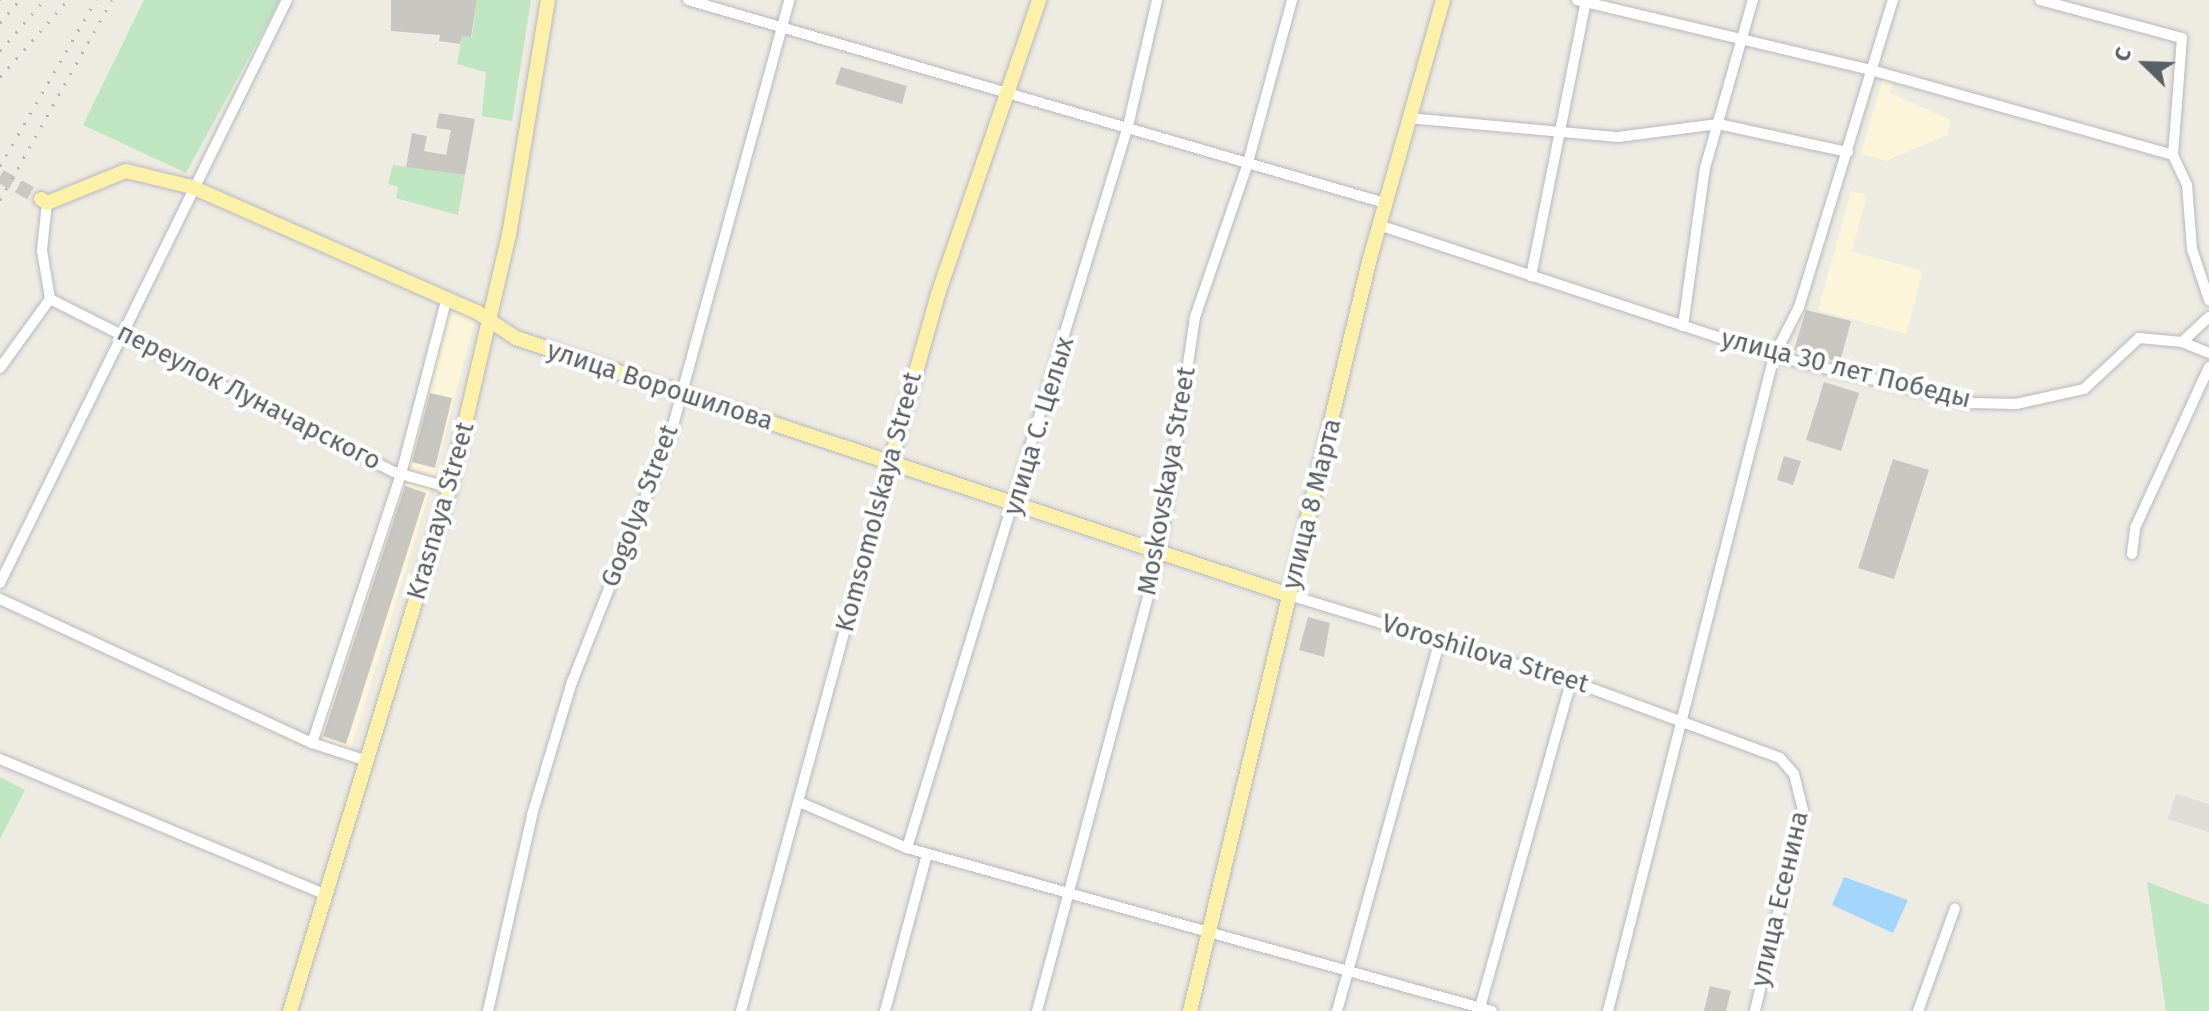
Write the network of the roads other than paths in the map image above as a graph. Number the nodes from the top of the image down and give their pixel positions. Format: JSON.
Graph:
{"nodes":[{"id":1,"x":287,"y":0,"type":"edge"},
{"id":2,"x":548,"y":0,"type":"edge"},
{"id":3,"x":688,"y":0,"type":"edge"},
{"id":4,"x":789,"y":0,"type":"edge"},
{"id":5,"x":1039,"y":0,"type":"edge"},
{"id":6,"x":1157,"y":0,"type":"edge"},
{"id":7,"x":1292,"y":0,"type":"edge"},
{"id":8,"x":1443,"y":0,"type":"edge"},
{"id":9,"x":1753,"y":0,"type":"edge"},
{"id":10,"x":1893,"y":0,"type":"edge"},
{"id":11,"x":2040,"y":0,"type":"edge"},
{"id":12,"x":1583,"y":1,"type":"edge"},
{"id":13,"x":782,"y":28,"type":"junction"},
{"id":14,"x":1742,"y":40,"type":"junction"},
{"id":15,"x":1871,"y":70,"type":"junction"},
{"id":16,"x":1005,"y":94,"type":"junction"},
{"id":17,"x":1408,"y":118,"type":"junction"},
{"id":18,"x":1718,"y":124,"type":"junction"},
{"id":19,"x":1128,"y":126,"type":"junction"},
{"id":20,"x":1558,"y":134,"type":"junction"},
{"id":21,"x":1848,"y":152,"type":"junction"},
{"id":22,"x":2173,"y":155,"type":"junction"},
{"id":23,"x":1247,"y":166,"type":"junction"},
{"id":24,"x":192,"y":187,"type":"junction"},
{"id":25,"x":44,"y":201,"type":"joint"},
{"id":26,"x":1385,"y":203,"type":"junction"},
{"id":27,"x":1379,"y":225,"type":"junction"},
{"id":28,"x":1531,"y":276,"type":"junction"},
{"id":29,"x":447,"y":298,"type":"junction"},
{"id":30,"x":50,"y":299,"type":"junction"},
{"id":31,"x":2209,"y":300,"type":"edge"},
{"id":32,"x":2209,"y":317,"type":"edge"},
{"id":33,"x":490,"y":321,"type":"junction"},
{"id":34,"x":1683,"y":326,"type":"junction"},
{"id":35,"x":127,"y":334,"type":"junction"},
{"id":36,"x":2182,"y":342,"type":"junction"},
{"id":37,"x":2209,"y":353,"type":"edge"},
{"id":38,"x":1774,"y":356,"type":"junction"},
{"id":39,"x":2209,"y":367,"type":"edge"},
{"id":40,"x":0,"y":368,"type":"edge"},
{"id":41,"x":680,"y":391,"type":"junction"},
{"id":42,"x":890,"y":464,"type":"junction"},
{"id":43,"x":401,"y":474,"type":"junction"},
{"id":44,"x":450,"y":488,"type":"junction"},
{"id":45,"x":1016,"y":504,"type":"junction"},
{"id":46,"x":1160,"y":551,"type":"junction"},
{"id":47,"x":2132,"y":554,"type":"dead end"},
{"id":48,"x":0,"y":583,"type":"edge"},
{"id":49,"x":1289,"y":595,"type":"junction"},
{"id":50,"x":0,"y":599,"type":"edge"},
{"id":51,"x":1440,"y":639,"type":"junction"},
{"id":52,"x":1571,"y":681,"type":"junction"},
{"id":53,"x":1680,"y":717,"type":"junction"},
{"id":54,"x":312,"y":743,"type":"junction"},
{"id":55,"x":0,"y":759,"type":"edge"},
{"id":56,"x":367,"y":761,"type":"junction"},
{"id":57,"x":799,"y":802,"type":"junction"},
{"id":58,"x":907,"y":848,"type":"junction"},
{"id":59,"x":927,"y":854,"type":"junction"},
{"id":60,"x":326,"y":895,"type":"junction"},
{"id":61,"x":1068,"y":895,"type":"junction"},
{"id":62,"x":1955,"y":908,"type":"dead end"},
{"id":63,"x":1212,"y":928,"type":"junction"},
{"id":64,"x":1346,"y":973,"type":"junction"},
{"id":65,"x":1480,"y":1010,"type":"edge"},
{"id":66,"x":290,"y":1011,"type":"edge"},
{"id":67,"x":488,"y":1011,"type":"edge"},
{"id":68,"x":741,"y":1011,"type":"edge"},
{"id":69,"x":885,"y":1011,"type":"edge"},
{"id":70,"x":1037,"y":1011,"type":"edge"},
{"id":71,"x":1190,"y":1011,"type":"edge"},
{"id":72,"x":1337,"y":1011,"type":"edge"},
{"id":73,"x":1492,"y":1011,"type":"edge"},
{"id":74,"x":1608,"y":1011,"type":"edge"},
{"id":75,"x":1755,"y":1011,"type":"edge"},
{"id":76,"x":1918,"y":1011,"type":"edge"}],
"edges":[{"from":1,"to":24,"type":"street"},
{"from":2,"to":33,"type":"main road","name":"Krasnaya Street"},
{"from":3,"to":13,"type":"street"},
{"from":4,"to":13,"type":"street","name":"Gogolya Street"},
{"from":5,"to":16,"type":"main road","name":"Komsomolskaya Street"},
{"from":6,"to":19,"type":"street","name":"улица С. Целых"},
{"from":7,"to":23,"type":"street","name":"Moskovskaya Street"},
{"from":8,"to":17,"type":"main road","name":"улица 8 Марта"},
{"from":9,"to":14,"type":"street"},
{"from":10,"to":15,"type":"street"},
{"from":11,"to":22,"type":"street"},
{"from":12,"to":14,"type":"street"},
{"from":12,"to":20,"type":"street"},
{"from":13,"to":16,"type":"street"},
{"from":13,"to":41,"type":"street","name":"Gogolya Street"},
{"from":14,"to":15,"type":"street"},
{"from":14,"to":18,"type":"street"},
{"from":15,"to":21,"type":"street"},
{"from":15,"to":22,"type":"street"},
{"from":16,"to":19,"type":"street"},
{"from":16,"to":42,"type":"main road","name":"Komsomolskaya Street"},
{"from":17,"to":20,"type":"street"},
{"from":17,"to":26,"type":"main road","name":"улица 8 Марта"},
{"from":18,"to":20,"type":"street"},
{"from":18,"to":21,"type":"street"},
{"from":18,"to":34,"type":"street"},
{"from":19,"to":23,"type":"street"},
{"from":19,"to":45,"type":"street","name":"улица С. Целых"},
{"from":20,"to":28,"type":"street"},
{"from":21,"to":38,"type":"street"},
{"from":22,"to":31,"type":"street"},
{"from":23,"to":26,"type":"street"},
{"from":23,"to":46,"type":"street","name":"Moskovskaya Street"},
{"from":24,"to":25,"type":"main road","name":"улица Ворошилова"},
{"from":24,"to":29,"type":"main road","name":"улица Ворошилова"},
{"from":24,"to":35,"type":"street"},
{"from":25,"to":30,"type":"street"},
{"from":26,"to":27,"type":"main road","name":"улица 8 Марта"},
{"from":27,"to":28,"type":"street","name":"улица 30 лет Победы"},
{"from":27,"to":49,"type":"main road","name":"улица 8 Марта"},
{"from":28,"to":34,"type":"street","name":"улица 30 лет Победы"},
{"from":29,"to":33,"type":"main road","name":"улица Ворошилова"},
{"from":29,"to":43,"type":"street","name":"Krasnaya Street"},
{"from":30,"to":35,"type":"street","name":"переулок Луначарского"},
{"from":30,"to":40,"type":"street"},
{"from":32,"to":36,"type":"street"},
{"from":33,"to":41,"type":"main road","name":"улица Ворошилова"},
{"from":33,"to":44,"type":"main road","name":"Krasnaya Street"},
{"from":34,"to":38,"type":"street","name":"улица 30 лет Победы"},
{"from":35,"to":43,"type":"street","name":"переулок Луначарского"},
{"from":35,"to":48,"type":"street"},
{"from":36,"to":37,"type":"street","name":"улица 30 лет Победы"},
{"from":36,"to":38,"type":"street","name":"улица 30 лет Победы"},
{"from":38,"to":53,"type":"street"},
{"from":39,"to":47,"type":"street"},
{"from":41,"to":42,"type":"main road","name":"улица Ворошилова"},
{"from":41,"to":67,"type":"street","name":"Gogolya Street"},
{"from":42,"to":45,"type":"main road","name":"улица Ворошилова"},
{"from":42,"to":57,"type":"street","name":"Komsomolskaya Street"},
{"from":43,"to":44,"type":"street","name":"переулок Луначарского"},
{"from":43,"to":54,"type":"street","name":"Krasnaya Street"},
{"from":44,"to":56,"type":"main road","name":"Krasnaya Street"},
{"from":45,"to":46,"type":"main road","name":"улица Ворошилова"},
{"from":45,"to":58,"type":"street","name":"улица С. Целых"},
{"from":46,"to":49,"type":"main road","name":"улица Ворошилова"},
{"from":46,"to":61,"type":"street","name":"Moskovskaya Street"},
{"from":49,"to":51,"type":"street","name":"Voroshilova Street"},
{"from":49,"to":63,"type":"main road","name":"улица 8 Марта"},
{"from":50,"to":54,"type":"street"},
{"from":51,"to":52,"type":"street","name":"Voroshilova Street"},
{"from":51,"to":64,"type":"street"},
{"from":52,"to":53,"type":"street","name":"Voroshilova Street"},
{"from":52,"to":65,"type":"street"},
{"from":53,"to":74,"type":"street"},
{"from":53,"to":75,"type":"street","name":"улица Есенина"},
{"from":54,"to":56,"type":"street"},
{"from":55,"to":60,"type":"street"},
{"from":56,"to":60,"type":"main road","name":"Krasnaya Street"},
{"from":57,"to":58,"type":"street"},
{"from":57,"to":68,"type":"street","name":"Komsomolskaya Street"},
{"from":58,"to":59,"type":"street"},
{"from":59,"to":61,"type":"street"},
{"from":59,"to":69,"type":"street"},
{"from":60,"to":66,"type":"main road","name":"Krasnaya Street"},
{"from":61,"to":63,"type":"street"},
{"from":61,"to":70,"type":"street","name":"Moskovskaya Street"},
{"from":62,"to":76,"type":"street"},
{"from":63,"to":64,"type":"street"},
{"from":63,"to":71,"type":"main road","name":"улица 8 Марта"},
{"from":64,"to":65,"type":"street"},
{"from":64,"to":72,"type":"street"},
{"from":65,"to":73,"type":"street"}]}
